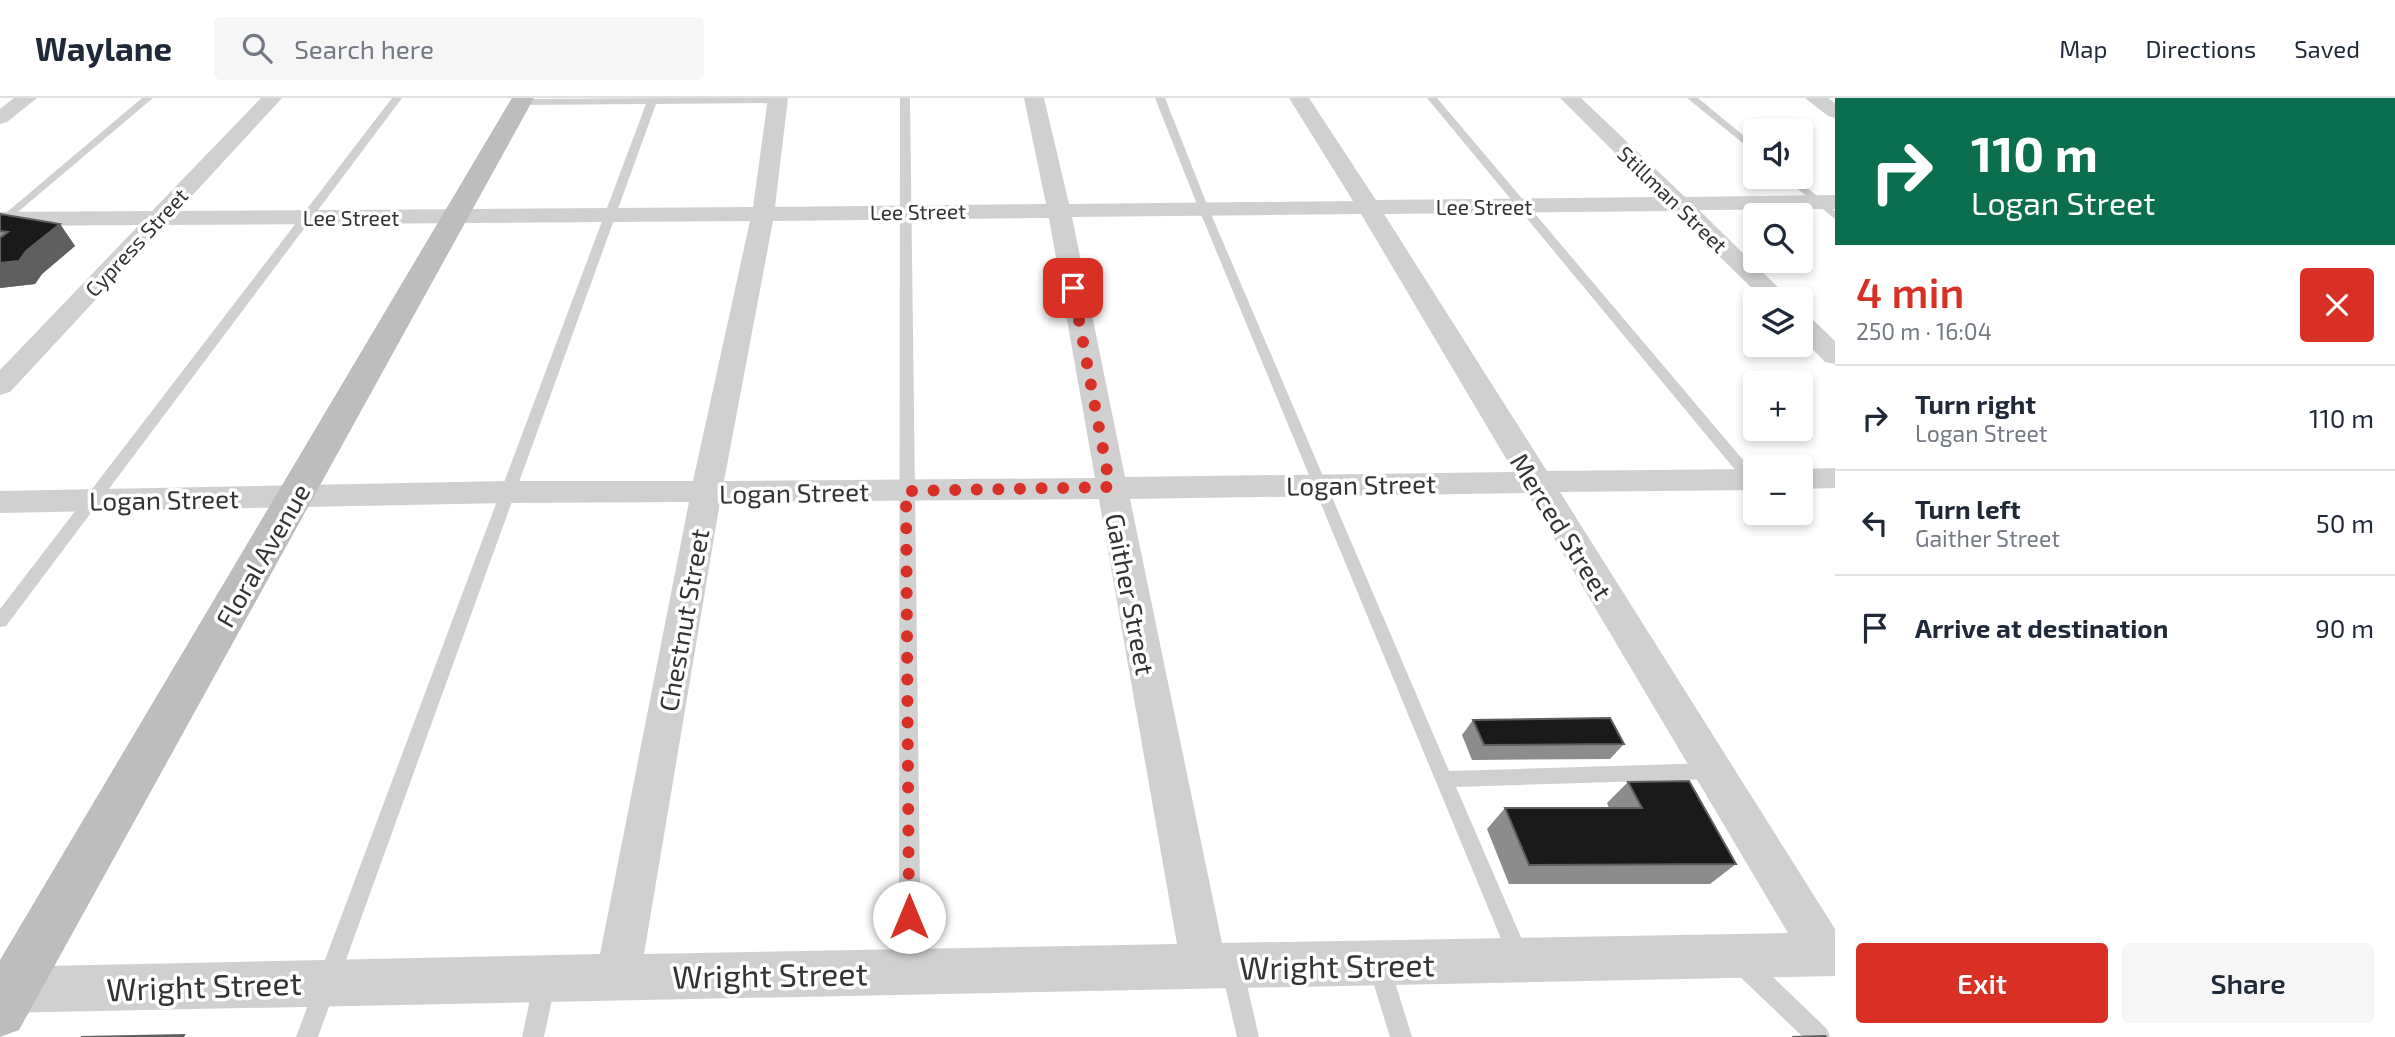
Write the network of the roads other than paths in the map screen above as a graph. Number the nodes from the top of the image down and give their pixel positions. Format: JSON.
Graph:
{"nodes":[{"id":1,"x":27,"y":98,"type":"edge"},
{"id":2,"x":148,"y":98,"type":"edge"},
{"id":3,"x":272,"y":98,"type":"edge"},
{"id":4,"x":397,"y":98,"type":"edge"},
{"id":5,"x":905,"y":98,"type":"edge"},
{"id":6,"x":1034,"y":98,"type":"edge"},
{"id":7,"x":1160,"y":98,"type":"edge"},
{"id":8,"x":1298,"y":98,"type":"edge"},
{"id":9,"x":1432,"y":98,"type":"edge"},
{"id":10,"x":1570,"y":98,"type":"edge"},
{"id":11,"x":1692,"y":98,"type":"edge"},
{"id":12,"x":1815,"y":98,"type":"edge"},
{"id":13,"x":778,"y":99,"type":"edge"},
{"id":14,"x":522,"y":100,"type":"edge"},
{"id":15,"x":652,"y":101,"type":"junction"},
{"id":16,"x":1835,"y":112,"type":"edge"},
{"id":17,"x":0,"y":118,"type":"edge"},
{"id":18,"x":1743,"y":140,"type":"edge"},
{"id":19,"x":1804,"y":189,"type":"edge"},
{"id":20,"x":1680,"y":205,"type":"junction"},
{"id":21,"x":1368,"y":206,"type":"junction"},
{"id":22,"x":1520,"y":206,"type":"junction"},
{"id":23,"x":1203,"y":207,"type":"junction"},
{"id":24,"x":1829,"y":207,"type":"edge"},
{"id":25,"x":1059,"y":210,"type":"junction"},
{"id":26,"x":904,"y":211,"type":"junction"},
{"id":27,"x":608,"y":214,"type":"junction"},
{"id":28,"x":764,"y":214,"type":"junction"},
{"id":29,"x":306,"y":217,"type":"junction"},
{"id":30,"x":456,"y":217,"type":"junction"},
{"id":31,"x":159,"y":218,"type":"junction"},
{"id":32,"x":2,"y":221,"type":"edge"},
{"id":33,"x":1765,"y":287,"type":"edge"},
{"id":34,"x":1813,"y":335,"type":"edge"},
{"id":35,"x":1835,"y":356,"type":"edge"},
{"id":36,"x":0,"y":386,"type":"edge"},
{"id":37,"x":1743,"y":467,"type":"edge"},
{"id":38,"x":1835,"y":478,"type":"edge"},
{"id":39,"x":1743,"y":479,"type":"edge"},
{"id":40,"x":1813,"y":479,"type":"edge"},
{"id":41,"x":1535,"y":482,"type":"junction"},
{"id":42,"x":1320,"y":485,"type":"junction"},
{"id":43,"x":1110,"y":487,"type":"junction"},
{"id":44,"x":906,"y":491,"type":"junction"},
{"id":45,"x":507,"y":492,"type":"junction"},
{"id":46,"x":706,"y":493,"type":"junction"},
{"id":47,"x":296,"y":497,"type":"junction"},
{"id":48,"x":92,"y":500,"type":"junction"},
{"id":49,"x":0,"y":502,"type":"edge"},
{"id":50,"x":0,"y":621,"type":"edge"},
{"id":51,"x":1712,"y":771,"type":"junction"},
{"id":52,"x":1444,"y":779,"type":"junction"},
{"id":53,"x":1830,"y":955,"type":"edge"},
{"id":54,"x":1735,"y":957,"type":"junction"},
{"id":55,"x":1521,"y":961,"type":"junction"},
{"id":56,"x":1378,"y":964,"type":"junction"},
{"id":57,"x":1218,"y":967,"type":"junction"},
{"id":58,"x":910,"y":971,"type":"junction"},
{"id":59,"x":618,"y":976,"type":"junction"},
{"id":60,"x":546,"y":978,"type":"junction"},
{"id":61,"x":328,"y":982,"type":"junction"},
{"id":62,"x":4,"y":997,"type":"edge"},
{"id":63,"x":307,"y":1037,"type":"edge"},
{"id":64,"x":533,"y":1037,"type":"edge"},
{"id":65,"x":1248,"y":1037,"type":"edge"},
{"id":66,"x":1401,"y":1037,"type":"edge"},
{"id":67,"x":1819,"y":1037,"type":"edge"}],
"edges":[{"from":1,"to":17,"type":"street"},
{"from":2,"to":32,"type":"lane"},
{"from":3,"to":31,"type":"street","name":"Cypress Street"},
{"from":4,"to":29,"type":"lane"},
{"from":5,"to":26,"type":"lane"},
{"from":6,"to":25,"type":"street","name":"Gaither Street"},
{"from":7,"to":23,"type":"lane"},
{"from":8,"to":21,"type":"street","name":"Merced Street"},
{"from":9,"to":22,"type":"lane"},
{"from":10,"to":20,"type":"street","name":"Stillman Street"},
{"from":11,"to":18,"type":"lane"},
{"from":12,"to":16,"type":"street"},
{"from":13,"to":15,"type":"lane"},
{"from":13,"to":28,"type":"street","name":"Chestnut Street"},
{"from":14,"to":15,"type":"lane"},
{"from":14,"to":30,"type":"main road","name":"Floral Avenue"},
{"from":15,"to":27,"type":"lane"},
{"from":19,"to":24,"type":"lane"},
{"from":20,"to":22,"type":"street","name":"Lee Street"},
{"from":20,"to":24,"type":"street","name":"Lee Street"},
{"from":20,"to":33,"type":"street","name":"Stillman Street"},
{"from":21,"to":22,"type":"street","name":"Lee Street"},
{"from":21,"to":23,"type":"street","name":"Lee Street"},
{"from":21,"to":41,"type":"street","name":"Merced Street"},
{"from":22,"to":37,"type":"lane"},
{"from":23,"to":25,"type":"street","name":"Lee Street"},
{"from":23,"to":42,"type":"lane"},
{"from":25,"to":26,"type":"street","name":"Lee Street"},
{"from":25,"to":43,"type":"street","name":"Gaither Street"},
{"from":26,"to":28,"type":"street","name":"Lee Street"},
{"from":26,"to":44,"type":"lane"},
{"from":27,"to":28,"type":"street","name":"Lee Street"},
{"from":27,"to":30,"type":"street","name":"Lee Street"},
{"from":27,"to":45,"type":"lane"},
{"from":28,"to":46,"type":"street","name":"Chestnut Street"},
{"from":29,"to":30,"type":"street","name":"Lee Street"},
{"from":29,"to":31,"type":"street","name":"Lee Street"},
{"from":29,"to":48,"type":"lane"},
{"from":30,"to":47,"type":"main road","name":"Floral Avenue"},
{"from":31,"to":32,"type":"street","name":"Lee Street"},
{"from":31,"to":36,"type":"street","name":"Cypress Street"},
{"from":34,"to":35,"type":"street"},
{"from":38,"to":40,"type":"street"},
{"from":39,"to":41,"type":"street","name":"Logan Street"},
{"from":41,"to":42,"type":"street","name":"Logan Street"},
{"from":41,"to":51,"type":"street","name":"Merced Street"},
{"from":42,"to":43,"type":"street","name":"Logan Street"},
{"from":42,"to":52,"type":"lane"},
{"from":43,"to":44,"type":"street","name":"Logan Street"},
{"from":43,"to":57,"type":"street","name":"Gaither Street"},
{"from":44,"to":46,"type":"street","name":"Logan Street"},
{"from":44,"to":58,"type":"lane"},
{"from":45,"to":46,"type":"street","name":"Logan Street"},
{"from":45,"to":47,"type":"street","name":"Logan Street"},
{"from":45,"to":61,"type":"lane"},
{"from":46,"to":59,"type":"street","name":"Chestnut Street"},
{"from":47,"to":48,"type":"street","name":"Logan Street"},
{"from":47,"to":62,"type":"main road","name":"Floral Avenue"},
{"from":48,"to":49,"type":"street","name":"Logan Street"},
{"from":48,"to":50,"type":"lane"},
{"from":51,"to":52,"type":"lane"},
{"from":51,"to":53,"type":"street","name":"Merced Street"},
{"from":52,"to":55,"type":"lane"},
{"from":53,"to":54,"type":"street","name":"Wright Street"},
{"from":54,"to":55,"type":"street","name":"Wright Street"},
{"from":54,"to":67,"type":"lane"},
{"from":55,"to":56,"type":"street","name":"Wright Street"},
{"from":56,"to":57,"type":"street","name":"Wright Street"},
{"from":56,"to":66,"type":"lane"},
{"from":57,"to":58,"type":"street","name":"Wright Street"},
{"from":57,"to":65,"type":"lane"},
{"from":58,"to":59,"type":"street","name":"Wright Street"},
{"from":59,"to":60,"type":"street","name":"Wright Street"},
{"from":60,"to":61,"type":"street","name":"Wright Street"},
{"from":60,"to":64,"type":"lane"},
{"from":61,"to":62,"type":"street","name":"Wright Street"},
{"from":61,"to":63,"type":"lane"}]}
